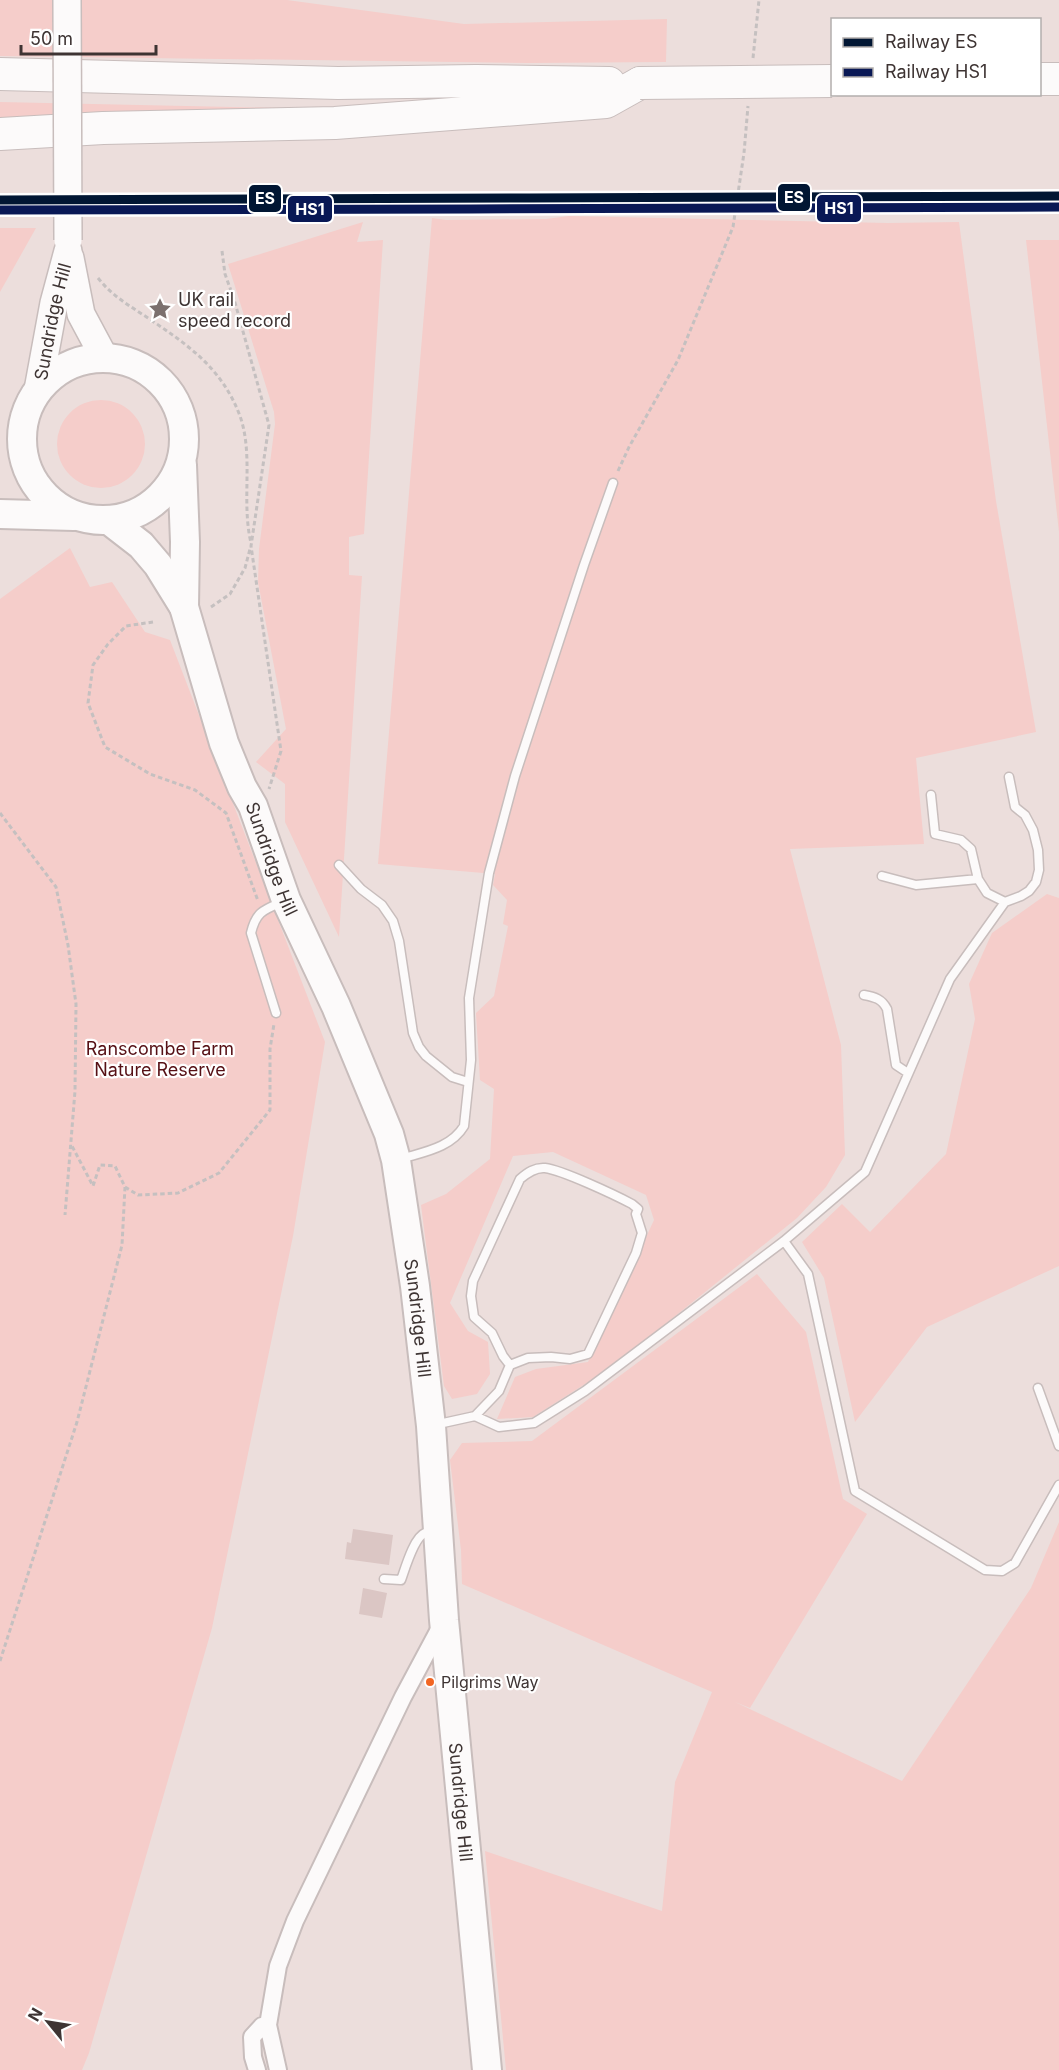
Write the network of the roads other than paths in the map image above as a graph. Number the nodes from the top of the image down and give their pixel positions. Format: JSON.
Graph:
{"nodes":[{"id":1,"x":66,"y":0,"type":"edge"},
{"id":2,"x":0,"y":74,"type":"edge"},
{"id":3,"x":1041,"y":79,"type":"edge"},
{"id":4,"x":1059,"y":79,"type":"edge"},
{"id":5,"x":831,"y":81,"type":"edge"},
{"id":6,"x":475,"y":96,"type":"junction"},
{"id":7,"x":0,"y":134,"type":"edge"},
{"id":8,"x":68,"y":246,"type":"junction"},
{"id":9,"x":104,"y":357,"type":"junction"},
{"id":10,"x":38,"y":390,"type":"junction"},
{"id":11,"x":11,"y":437,"type":"edge"},
{"id":12,"x":182,"y":463,"type":"junction"},
{"id":13,"x":613,"y":483,"type":"road end"},
{"id":14,"x":0,"y":514,"type":"edge"},
{"id":15,"x":74,"y":516,"type":"junction"},
{"id":16,"x":110,"y":521,"type":"junction"},
{"id":17,"x":197,"y":607,"type":"junction"},
{"id":18,"x":1009,"y":777,"type":"dead end"},
{"id":19,"x":931,"y":795,"type":"dead end"},
{"id":20,"x":339,"y":865,"type":"dead end"},
{"id":21,"x":882,"y":876,"type":"dead end"},
{"id":22,"x":978,"y":879,"type":"junction"},
{"id":23,"x":1005,"y":902,"type":"junction"},
{"id":24,"x":274,"y":905,"type":"junction"},
{"id":25,"x":864,"y":995,"type":"dead end"},
{"id":26,"x":276,"y":1013,"type":"road end"},
{"id":27,"x":908,"y":1073,"type":"junction"},
{"id":28,"x":468,"y":1082,"type":"junction"},
{"id":29,"x":392,"y":1147,"type":"junction"},
{"id":30,"x":784,"y":1240,"type":"junction"},
{"id":31,"x":510,"y":1365,"type":"junction"},
{"id":32,"x":1038,"y":1388,"type":"dead end"},
{"id":33,"x":475,"y":1416,"type":"junction"},
{"id":34,"x":431,"y":1425,"type":"junction"},
{"id":35,"x":1059,"y":1446,"type":"edge"},
{"id":36,"x":1059,"y":1485,"type":"edge"},
{"id":37,"x":438,"y":1533,"type":"junction"},
{"id":38,"x":384,"y":1579,"type":"dead end"},
{"id":39,"x":444,"y":1620,"type":"junction"},
{"id":40,"x":268,"y":2025,"type":"junction"},
{"id":41,"x":256,"y":2070,"type":"edge"},
{"id":42,"x":278,"y":2070,"type":"edge"},
{"id":43,"x":487,"y":2070,"type":"edge"}],
"edges":[{"from":1,"to":8,"type":"main road","name":"Sundridge Hill","bridge":true},
{"from":2,"to":6,"type":"highway"},
{"from":3,"to":4,"type":"highway"},
{"from":5,"to":6,"type":"highway","bridge":true},
{"from":6,"to":7,"type":"highway"},
{"from":8,"to":9,"type":"main road","name":"Sundridge Hill"},
{"from":8,"to":10,"type":"main road","name":"Sundridge Hill"},
{"from":9,"to":10,"type":"highway"},
{"from":9,"to":12,"type":"highway"},
{"from":10,"to":11,"type":"highway"},
{"from":11,"to":15,"type":"highway"},
{"from":12,"to":16,"type":"highway"},
{"from":12,"to":17,"type":"highway","name":"Sundridge Hill"},
{"from":13,"to":28,"type":"lane"},
{"from":14,"to":15,"type":"highway"},
{"from":15,"to":16,"type":"highway"},
{"from":16,"to":17,"type":"highway","name":"Sundridge Hill"},
{"from":17,"to":24,"type":"highway","name":"Sundridge Hill"},
{"from":18,"to":23,"type":"lane"},
{"from":19,"to":22,"type":"lane"},
{"from":20,"to":28,"type":"lane"},
{"from":21,"to":22,"type":"lane"},
{"from":22,"to":23,"type":"lane"},
{"from":23,"to":27,"type":"lane"},
{"from":24,"to":26,"type":"lane"},
{"from":24,"to":29,"type":"highway","name":"Sundridge Hill"},
{"from":25,"to":27,"type":"lane"},
{"from":27,"to":30,"type":"lane"},
{"from":28,"to":29,"type":"lane"},
{"from":29,"to":34,"type":"highway","name":"Sundridge Hill"},
{"from":30,"to":33,"type":"lane"},
{"from":30,"to":36,"type":"lane"},
{"from":31,"to":31,"type":"lane"},
{"from":31,"to":33,"type":"lane"},
{"from":32,"to":35,"type":"lane"},
{"from":33,"to":34,"type":"lane"},
{"from":34,"to":37,"type":"highway","name":"Sundridge Hill"},
{"from":37,"to":38,"type":"lane"},
{"from":37,"to":39,"type":"highway","name":"Sundridge Hill"},
{"from":39,"to":40,"type":"street"},
{"from":39,"to":43,"type":"highway","name":"Sundridge Hill"},
{"from":40,"to":41,"type":"street"},
{"from":40,"to":42,"type":"street"}]}
